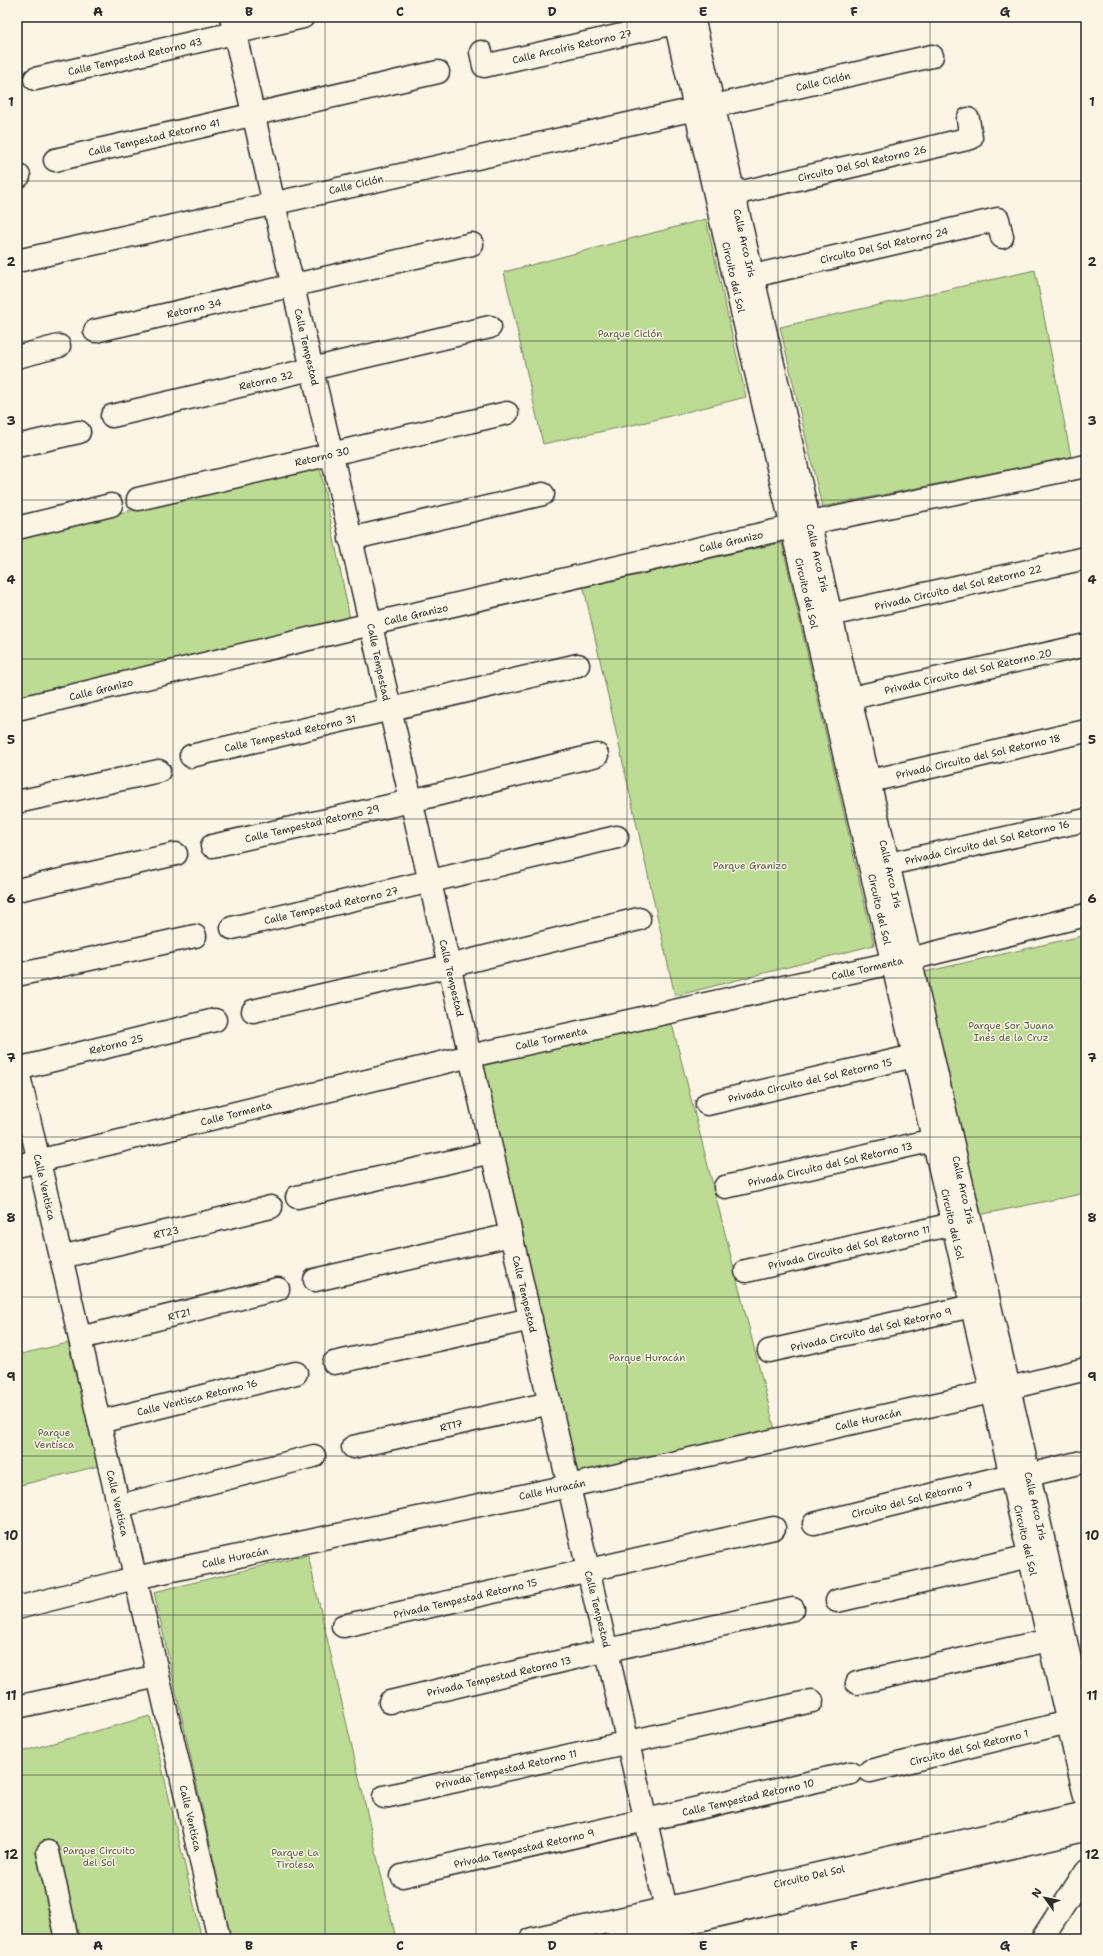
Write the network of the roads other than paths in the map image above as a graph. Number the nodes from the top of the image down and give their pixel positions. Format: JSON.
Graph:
{"nodes":[{"id":1,"x":303,"y":17,"type":"edge"},
{"id":2,"x":688,"y":19,"type":"edge"},
{"id":3,"x":233,"y":25,"type":"edge"},
{"id":4,"x":481,"y":52,"type":"dead end"},
{"id":5,"x":932,"y":56,"type":"dead end"},
{"id":6,"x":438,"y":72,"type":"dead end"},
{"id":7,"x":35,"y":79,"type":"dead end"},
{"id":8,"x":704,"y":108,"type":"junction"},
{"id":9,"x":253,"y":114,"type":"junction"},
{"id":10,"x":968,"y":119,"type":"dead end"},
{"id":11,"x":55,"y":160,"type":"dead end"},
{"id":12,"x":734,"y":194,"type":"junction"},
{"id":13,"x":274,"y":203,"type":"junction"},
{"id":14,"x":1002,"y":237,"type":"dead end"},
{"id":15,"x":472,"y":244,"type":"dead end"},
{"id":16,"x":17,"y":261,"type":"edge"},
{"id":17,"x":753,"y":276,"type":"junction"},
{"id":18,"x":293,"y":285,"type":"junction"},
{"id":19,"x":490,"y":327,"type":"dead end"},
{"id":20,"x":95,"y":331,"type":"dead end"},
{"id":21,"x":59,"y":346,"type":"dead end"},
{"id":22,"x":17,"y":357,"type":"edge"},
{"id":23,"x":312,"y":369,"type":"junction"},
{"id":24,"x":767,"y":378,"type":"junction"},
{"id":25,"x":506,"y":413,"type":"dead end"},
{"id":26,"x":112,"y":416,"type":"dead end"},
{"id":27,"x":79,"y":432,"type":"dead end"},
{"id":28,"x":17,"y":446,"type":"edge"},
{"id":29,"x":332,"y":454,"type":"junction"},
{"id":30,"x":1086,"y":466,"type":"edge"},
{"id":31,"x":543,"y":494,"type":"dead end"},
{"id":32,"x":138,"y":499,"type":"dead end"},
{"id":33,"x":112,"y":505,"type":"dead end"},
{"id":34,"x":801,"y":525,"type":"junction"},
{"id":35,"x":17,"y":528,"type":"edge"},
{"id":36,"x":350,"y":539,"type":"junction"},
{"id":37,"x":1086,"y":558,"type":"edge"},
{"id":38,"x":830,"y":615,"type":"junction"},
{"id":39,"x":371,"y":624,"type":"junction"},
{"id":40,"x":1086,"y":645,"type":"edge"},
{"id":41,"x":578,"y":665,"type":"dead end"},
{"id":42,"x":851,"y":698,"type":"junction"},
{"id":43,"x":17,"y":709,"type":"edge"},
{"id":44,"x":389,"y":709,"type":"junction"},
{"id":45,"x":1086,"y":731,"type":"edge"},
{"id":46,"x":598,"y":755,"type":"dead end"},
{"id":47,"x":191,"y":756,"type":"dead end"},
{"id":48,"x":159,"y":771,"type":"dead end"},
{"id":49,"x":870,"y":781,"type":"junction"},
{"id":50,"x":411,"y":800,"type":"junction"},
{"id":51,"x":17,"y":802,"type":"edge"},
{"id":52,"x":1086,"y":820,"type":"edge"},
{"id":53,"x":617,"y":837,"type":"dead end"},
{"id":54,"x":212,"y":846,"type":"dead end"},
{"id":55,"x":176,"y":854,"type":"dead end"},
{"id":56,"x":889,"y":864,"type":"junction"},
{"id":57,"x":430,"y":882,"type":"junction"},
{"id":58,"x":17,"y":890,"type":"edge"},
{"id":59,"x":1086,"y":915,"type":"edge"},
{"id":60,"x":639,"y":919,"type":"dead end"},
{"id":61,"x":232,"y":928,"type":"dead end"},
{"id":62,"x":195,"y":936,"type":"dead end"},
{"id":63,"x":901,"y":961,"type":"junction"},
{"id":64,"x":449,"y":966,"type":"junction"},
{"id":65,"x":17,"y":975,"type":"edge"},
{"id":66,"x":253,"y":1010,"type":"dead end"},
{"id":67,"x":215,"y":1020,"type":"dead end"},
{"id":68,"x":470,"y":1056,"type":"junction"},
{"id":69,"x":914,"y":1056,"type":"junction"},
{"id":70,"x":17,"y":1068,"type":"edge"},
{"id":71,"x":707,"y":1104,"type":"dead end"},
{"id":72,"x":934,"y":1140,"type":"junction"},
{"id":73,"x":492,"y":1152,"type":"junction"},
{"id":74,"x":39,"y":1161,"type":"junction"},
{"id":75,"x":17,"y":1166,"type":"edge"},
{"id":76,"x":725,"y":1187,"type":"dead end"},
{"id":77,"x":297,"y":1197,"type":"dead end"},
{"id":78,"x":271,"y":1207,"type":"dead end"},
{"id":79,"x":953,"y":1224,"type":"junction"},
{"id":80,"x":511,"y":1235,"type":"junction"},
{"id":81,"x":61,"y":1257,"type":"junction"},
{"id":82,"x":746,"y":1271,"type":"dead end"},
{"id":83,"x":315,"y":1280,"type":"dead end"},
{"id":84,"x":278,"y":1289,"type":"dead end"},
{"id":85,"x":972,"y":1306,"type":"junction"},
{"id":86,"x":531,"y":1319,"type":"junction"},
{"id":87,"x":80,"y":1338,"type":"junction"},
{"id":88,"x":769,"y":1351,"type":"dead end"},
{"id":89,"x":334,"y":1363,"type":"dead end"},
{"id":90,"x":1086,"y":1369,"type":"edge"},
{"id":91,"x":296,"y":1373,"type":"dead end"},
{"id":92,"x":1000,"y":1389,"type":"junction"},
{"id":93,"x":550,"y":1403,"type":"junction"},
{"id":94,"x":99,"y":1422,"type":"junction"},
{"id":95,"x":353,"y":1447,"type":"dead end"},
{"id":96,"x":314,"y":1456,"type":"dead end"},
{"id":97,"x":1086,"y":1461,"type":"edge"},
{"id":98,"x":1020,"y":1475,"type":"junction"},
{"id":99,"x":569,"y":1486,"type":"junction"},
{"id":100,"x":119,"y":1506,"type":"junction"},
{"id":101,"x":814,"y":1524,"type":"dead end"},
{"id":102,"x":774,"y":1528,"type":"dead end"},
{"id":103,"x":1030,"y":1556,"type":"junction"},
{"id":104,"x":588,"y":1571,"type":"junction"},
{"id":105,"x":135,"y":1578,"type":"junction"},
{"id":106,"x":837,"y":1601,"type":"dead end"},
{"id":107,"x":17,"y":1608,"type":"edge"},
{"id":108,"x":793,"y":1609,"type":"dead end"},
{"id":109,"x":343,"y":1626,"type":"dead end"},
{"id":110,"x":1049,"y":1640,"type":"junction"},
{"id":111,"x":608,"y":1650,"type":"junction"},
{"id":112,"x":158,"y":1676,"type":"junction"},
{"id":113,"x":857,"y":1683,"type":"dead end"},
{"id":114,"x":812,"y":1700,"type":"dead end"},
{"id":115,"x":390,"y":1702,"type":"dead end"},
{"id":116,"x":17,"y":1707,"type":"edge"},
{"id":117,"x":1077,"y":1727,"type":"edge"},
{"id":118,"x":628,"y":1741,"type":"junction"},
{"id":119,"x":860,"y":1772,"type":"joint"},
{"id":120,"x":384,"y":1797,"type":"dead end"},
{"id":121,"x":1086,"y":1800,"type":"edge"},
{"id":122,"x":1086,"y":1818,"type":"edge"},
{"id":123,"x":646,"y":1820,"type":"junction"},
{"id":124,"x":1086,"y":1825,"type":"edge"},
{"id":125,"x":48,"y":1852,"type":"dead end"},
{"id":126,"x":1086,"y":1870,"type":"edge"},
{"id":127,"x":402,"y":1876,"type":"dead end"},
{"id":128,"x":670,"y":1925,"type":"edge"},
{"id":129,"x":1039,"y":1938,"type":"edge"},
{"id":130,"x":67,"y":1939,"type":"edge"},
{"id":131,"x":219,"y":1939,"type":"edge"},
{"id":132,"x":532,"y":1939,"type":"edge"},
{"id":133,"x":617,"y":1939,"type":"edge"}],
"edges":[{"from":1,"to":3,"type":"street","name":"Calle Tempestad Retorno 43"},
{"from":2,"to":4,"type":"street","name":"Calle Arcoíris Retorno 27"},
{"from":2,"to":8,"type":"street","name":"Calle Arco Iris"},
{"from":3,"to":7,"type":"street","name":"Calle Tempestad Retorno 43"},
{"from":3,"to":9,"type":"street","name":"Calle Tempestad"},
{"from":5,"to":8,"type":"street","name":"Calle Ciclón"},
{"from":6,"to":9,"type":"street","name":"Calle Tempestad Retorno 41"},
{"from":8,"to":12,"type":"street","name":"Calle Arco Iris"},
{"from":8,"to":13,"type":"street","name":"Calle Ciclón"},
{"from":8,"to":24,"type":"street","name":"Circuito del Sol"},
{"from":9,"to":11,"type":"street","name":"Calle Tempestad Retorno 41"},
{"from":9,"to":13,"type":"street","name":"Calle Tempestad"},
{"from":10,"to":12,"type":"street","name":"Circuito Del Sol Retorno 26"},
{"from":12,"to":17,"type":"street","name":"Calle Arco Iris"},
{"from":13,"to":16,"type":"street","name":"Calle Ciclón"},
{"from":13,"to":18,"type":"street","name":"Calle Tempestad"},
{"from":14,"to":17,"type":"street","name":"Circuito Del Sol Retorno 24"},
{"from":15,"to":18,"type":"street","name":"Retorno 34"},
{"from":17,"to":24,"type":"street","name":"Calle Arco Iris"},
{"from":18,"to":20,"type":"street","name":"Retorno 34"},
{"from":18,"to":23,"type":"street","name":"Calle Tempestad"},
{"from":19,"to":23,"type":"street","name":"Retorno 32"},
{"from":21,"to":22,"type":"street"},
{"from":23,"to":26,"type":"street","name":"Retorno 32"},
{"from":23,"to":29,"type":"street","name":"Calle Tempestad"},
{"from":24,"to":34,"type":"street","name":"Calle Arco Iris"},
{"from":25,"to":29,"type":"street","name":"Retorno 30"},
{"from":27,"to":28,"type":"street"},
{"from":29,"to":32,"type":"street","name":"Retorno 30"},
{"from":29,"to":36,"type":"street","name":"Calle Tempestad"},
{"from":30,"to":34,"type":"street","name":"Calle Granizo"},
{"from":31,"to":36,"type":"street"},
{"from":33,"to":35,"type":"street"},
{"from":34,"to":38,"type":"street","name":"Calle Arco Iris"},
{"from":34,"to":39,"type":"street","name":"Calle Granizo"},
{"from":34,"to":63,"type":"street","name":"Circuito del Sol"},
{"from":36,"to":39,"type":"street","name":"Calle Tempestad"},
{"from":37,"to":38,"type":"street","name":"Privada Circuito del Sol Retorno 22"},
{"from":38,"to":42,"type":"street","name":"Calle Arco Iris"},
{"from":39,"to":43,"type":"street","name":"Calle Granizo"},
{"from":39,"to":44,"type":"street","name":"Calle Tempestad"},
{"from":40,"to":42,"type":"street","name":"Privada Circuito del Sol Retorno 20"},
{"from":41,"to":44,"type":"street","name":"Calle Tempestad Retorno 31"},
{"from":42,"to":49,"type":"street","name":"Calle Arco Iris"},
{"from":44,"to":47,"type":"street","name":"Calle Tempestad Retorno 31"},
{"from":44,"to":50,"type":"street","name":"Calle Tempestad"},
{"from":45,"to":49,"type":"street","name":"Privada Circuito del Sol Retorno 18"},
{"from":46,"to":50,"type":"street","name":"Calle Tempestad Retorno 29"},
{"from":48,"to":51,"type":"street"},
{"from":49,"to":56,"type":"street","name":"Calle Arco Iris"},
{"from":50,"to":54,"type":"street","name":"Calle Tempestad Retorno 29"},
{"from":50,"to":57,"type":"street","name":"Calle Tempestad"},
{"from":52,"to":56,"type":"street","name":"Privada Circuito del Sol Retorno 16"},
{"from":53,"to":57,"type":"street","name":"Calle Tempestad Retorno 27"},
{"from":55,"to":58,"type":"street"},
{"from":56,"to":63,"type":"street","name":"Calle Arco Iris"},
{"from":57,"to":61,"type":"street","name":"Calle Tempestad Retorno 27"},
{"from":57,"to":64,"type":"street","name":"Calle Tempestad"},
{"from":59,"to":63,"type":"street","name":"Calle Tormenta"},
{"from":60,"to":64,"type":"street"},
{"from":62,"to":65,"type":"street"},
{"from":63,"to":68,"type":"street","name":"Calle Tormenta"},
{"from":63,"to":69,"type":"street","name":"Circuito del Sol"},
{"from":63,"to":92,"type":"street","name":"Calle Arco Iris"},
{"from":64,"to":66,"type":"street"},
{"from":64,"to":68,"type":"street","name":"Calle Tempestad"},
{"from":67,"to":70,"type":"street","name":"Retorno 25"},
{"from":68,"to":73,"type":"street","name":"Calle Tempestad"},
{"from":68,"to":74,"type":"street","name":"Calle Tormenta"},
{"from":69,"to":71,"type":"street","name":"Privada Circuito del Sol Retorno 15"},
{"from":69,"to":72,"type":"street","name":"Circuito del Sol"},
{"from":70,"to":74,"type":"street","name":"Calle Ventisca"},
{"from":72,"to":76,"type":"street","name":"Privada Circuito del Sol Retorno 13"},
{"from":72,"to":79,"type":"street","name":"Circuito del Sol"},
{"from":73,"to":77,"type":"street"},
{"from":73,"to":80,"type":"street","name":"Calle Tempestad"},
{"from":74,"to":75,"type":"street","name":"Calle Tormenta"},
{"from":74,"to":81,"type":"street","name":"Calle Ventisca"},
{"from":78,"to":81,"type":"street","name":"RT23"},
{"from":79,"to":82,"type":"street","name":"Privada Circuito del Sol Retorno 11"},
{"from":79,"to":85,"type":"street","name":"Circuito del Sol"},
{"from":80,"to":83,"type":"street"},
{"from":80,"to":86,"type":"street","name":"Calle Tempestad"},
{"from":81,"to":87,"type":"street","name":"Calle Ventisca"},
{"from":84,"to":87,"type":"street","name":"RT21"},
{"from":85,"to":88,"type":"street","name":"Privada Circuito del Sol Retorno 9"},
{"from":85,"to":92,"type":"street","name":"Circuito del Sol"},
{"from":86,"to":89,"type":"street"},
{"from":86,"to":93,"type":"street","name":"Calle Tempestad"},
{"from":87,"to":94,"type":"street","name":"Calle Ventisca"},
{"from":90,"to":92,"type":"street","name":"Calle Huracán"},
{"from":91,"to":94,"type":"street","name":"Calle Ventisca Retorno 16"},
{"from":92,"to":98,"type":"street","name":"Calle Arco Iris"},
{"from":92,"to":99,"type":"street","name":"Calle Huracán"},
{"from":93,"to":95,"type":"street","name":"RT17"},
{"from":93,"to":99,"type":"street","name":"Calle Tempestad"},
{"from":94,"to":100,"type":"street","name":"Calle Ventisca"},
{"from":96,"to":100,"type":"street"},
{"from":97,"to":98,"type":"street","name":"Circuito del Sol Retorno 7"},
{"from":98,"to":101,"type":"street","name":"Circuito del Sol Retorno 7"},
{"from":98,"to":103,"type":"street","name":"Circuito del Sol"},
{"from":98,"to":117,"type":"street","name":"Calle Arco Iris"},
{"from":99,"to":104,"type":"street","name":"Calle Tempestad"},
{"from":99,"to":105,"type":"street","name":"Calle Huracán"},
{"from":100,"to":105,"type":"street","name":"Calle Ventisca"},
{"from":102,"to":104,"type":"street","name":"Privada Tempestad Retorno 15"},
{"from":103,"to":106,"type":"street"},
{"from":103,"to":110,"type":"street","name":"Circuito del Sol"},
{"from":104,"to":109,"type":"street","name":"Privada Tempestad Retorno 15"},
{"from":104,"to":111,"type":"street","name":"Calle Tempestad"},
{"from":105,"to":107,"type":"street","name":"Calle Huracán"},
{"from":105,"to":112,"type":"street","name":"Calle Ventisca"},
{"from":108,"to":111,"type":"street","name":"Privada Tempestad Retorno 13"},
{"from":110,"to":113,"type":"street"},
{"from":110,"to":117,"type":"street","name":"Circuito del Sol"},
{"from":111,"to":115,"type":"street","name":"Privada Tempestad Retorno 13"},
{"from":111,"to":118,"type":"street","name":"Calle Tempestad"},
{"from":112,"to":116,"type":"street"},
{"from":112,"to":131,"type":"street","name":"Calle Ventisca"},
{"from":114,"to":118,"type":"street","name":"Privada Tempestad Retorno 11"},
{"from":117,"to":119,"type":"street","name":"Circuito del Sol Retorno 1"},
{"from":117,"to":121,"type":"street","name":"Circuito del Sol"},
{"from":118,"to":120,"type":"street","name":"Privada Tempestad Retorno 11"},
{"from":118,"to":123,"type":"street","name":"Calle Tempestad"},
{"from":119,"to":123,"type":"street","name":"Calle Tempestad Retorno 10"},
{"from":122,"to":128,"type":"street","name":"Circuito Del Sol"},
{"from":123,"to":127,"type":"street","name":"Privada Tempestad Retorno 9"},
{"from":123,"to":128,"type":"street","name":"Calle Tempestad"},
{"from":124,"to":128,"type":"street","name":"Circuito Del Sol"},
{"from":125,"to":130,"type":"street"},
{"from":126,"to":129,"type":"street"},
{"from":128,"to":132,"type":"street","name":"Circuito Del Sol"},
{"from":128,"to":133,"type":"street","name":"Circuito Del Sol"}]}
